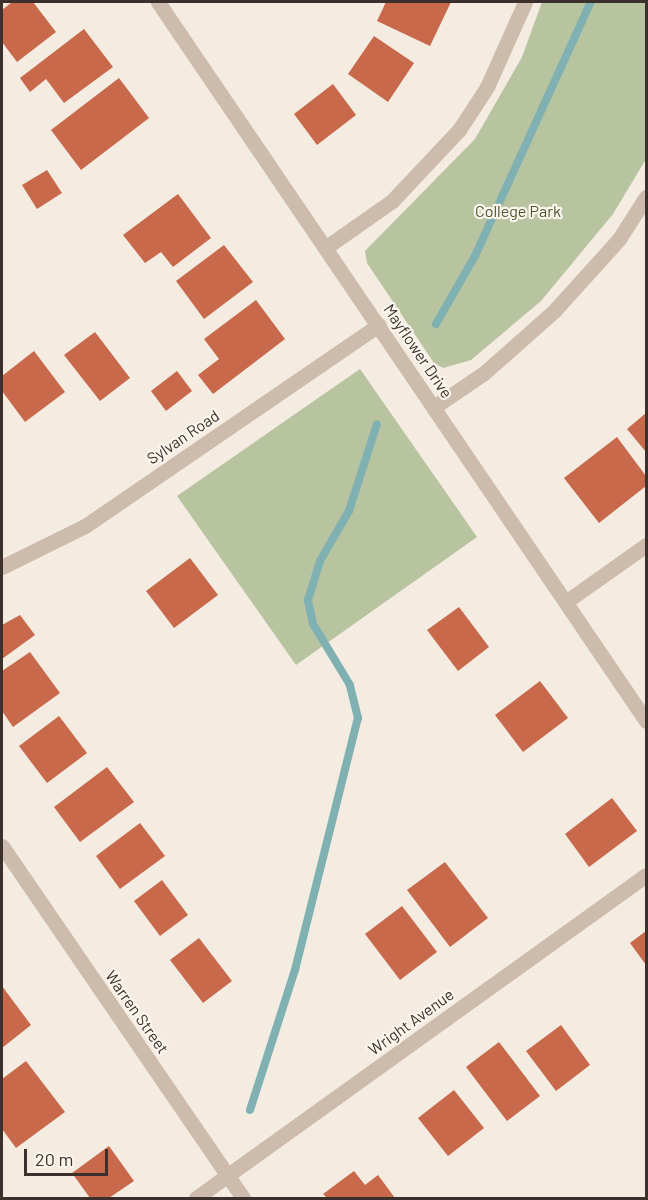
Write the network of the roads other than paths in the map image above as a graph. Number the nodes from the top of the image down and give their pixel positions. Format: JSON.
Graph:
{"nodes":[{"id":1,"x":158,"y":2,"type":"edge"},
{"id":2,"x":525,"y":2,"type":"edge"},
{"id":3,"x":646,"y":197,"type":"edge"},
{"id":4,"x":325,"y":248,"type":"junction"},
{"id":5,"x":379,"y":325,"type":"junction"},
{"id":6,"x":434,"y":407,"type":"junction"},
{"id":7,"x":646,"y":545,"type":"edge"},
{"id":8,"x":2,"y":567,"type":"edge"},
{"id":9,"x":567,"y":602,"type":"junction"},
{"id":10,"x":646,"y":721,"type":"edge"},
{"id":11,"x":2,"y":846,"type":"edge"},
{"id":12,"x":646,"y":875,"type":"edge"},
{"id":13,"x":228,"y":1176,"type":"junction"},
{"id":14,"x":196,"y":1198,"type":"edge"},
{"id":15,"x":243,"y":1198,"type":"edge"}],
"edges":[{"from":1,"to":4,"type":"street","name":"Mayflower Drive"},
{"from":2,"to":4,"type":"street"},
{"from":3,"to":6,"type":"street"},
{"from":4,"to":5,"type":"street","name":"Mayflower Drive"},
{"from":5,"to":6,"type":"street","name":"Mayflower Drive"},
{"from":5,"to":8,"type":"street","name":"Sylvan Road"},
{"from":6,"to":9,"type":"street","name":"Mayflower Drive"},
{"from":7,"to":9,"type":"street"},
{"from":9,"to":10,"type":"street","name":"Mayflower Drive"},
{"from":11,"to":13,"type":"street","name":"Warren Street"},
{"from":12,"to":13,"type":"street","name":"Wright Avenue"},
{"from":13,"to":14,"type":"street","name":"Wright Avenue"},
{"from":13,"to":15,"type":"street","name":"Warren Street"}]}
